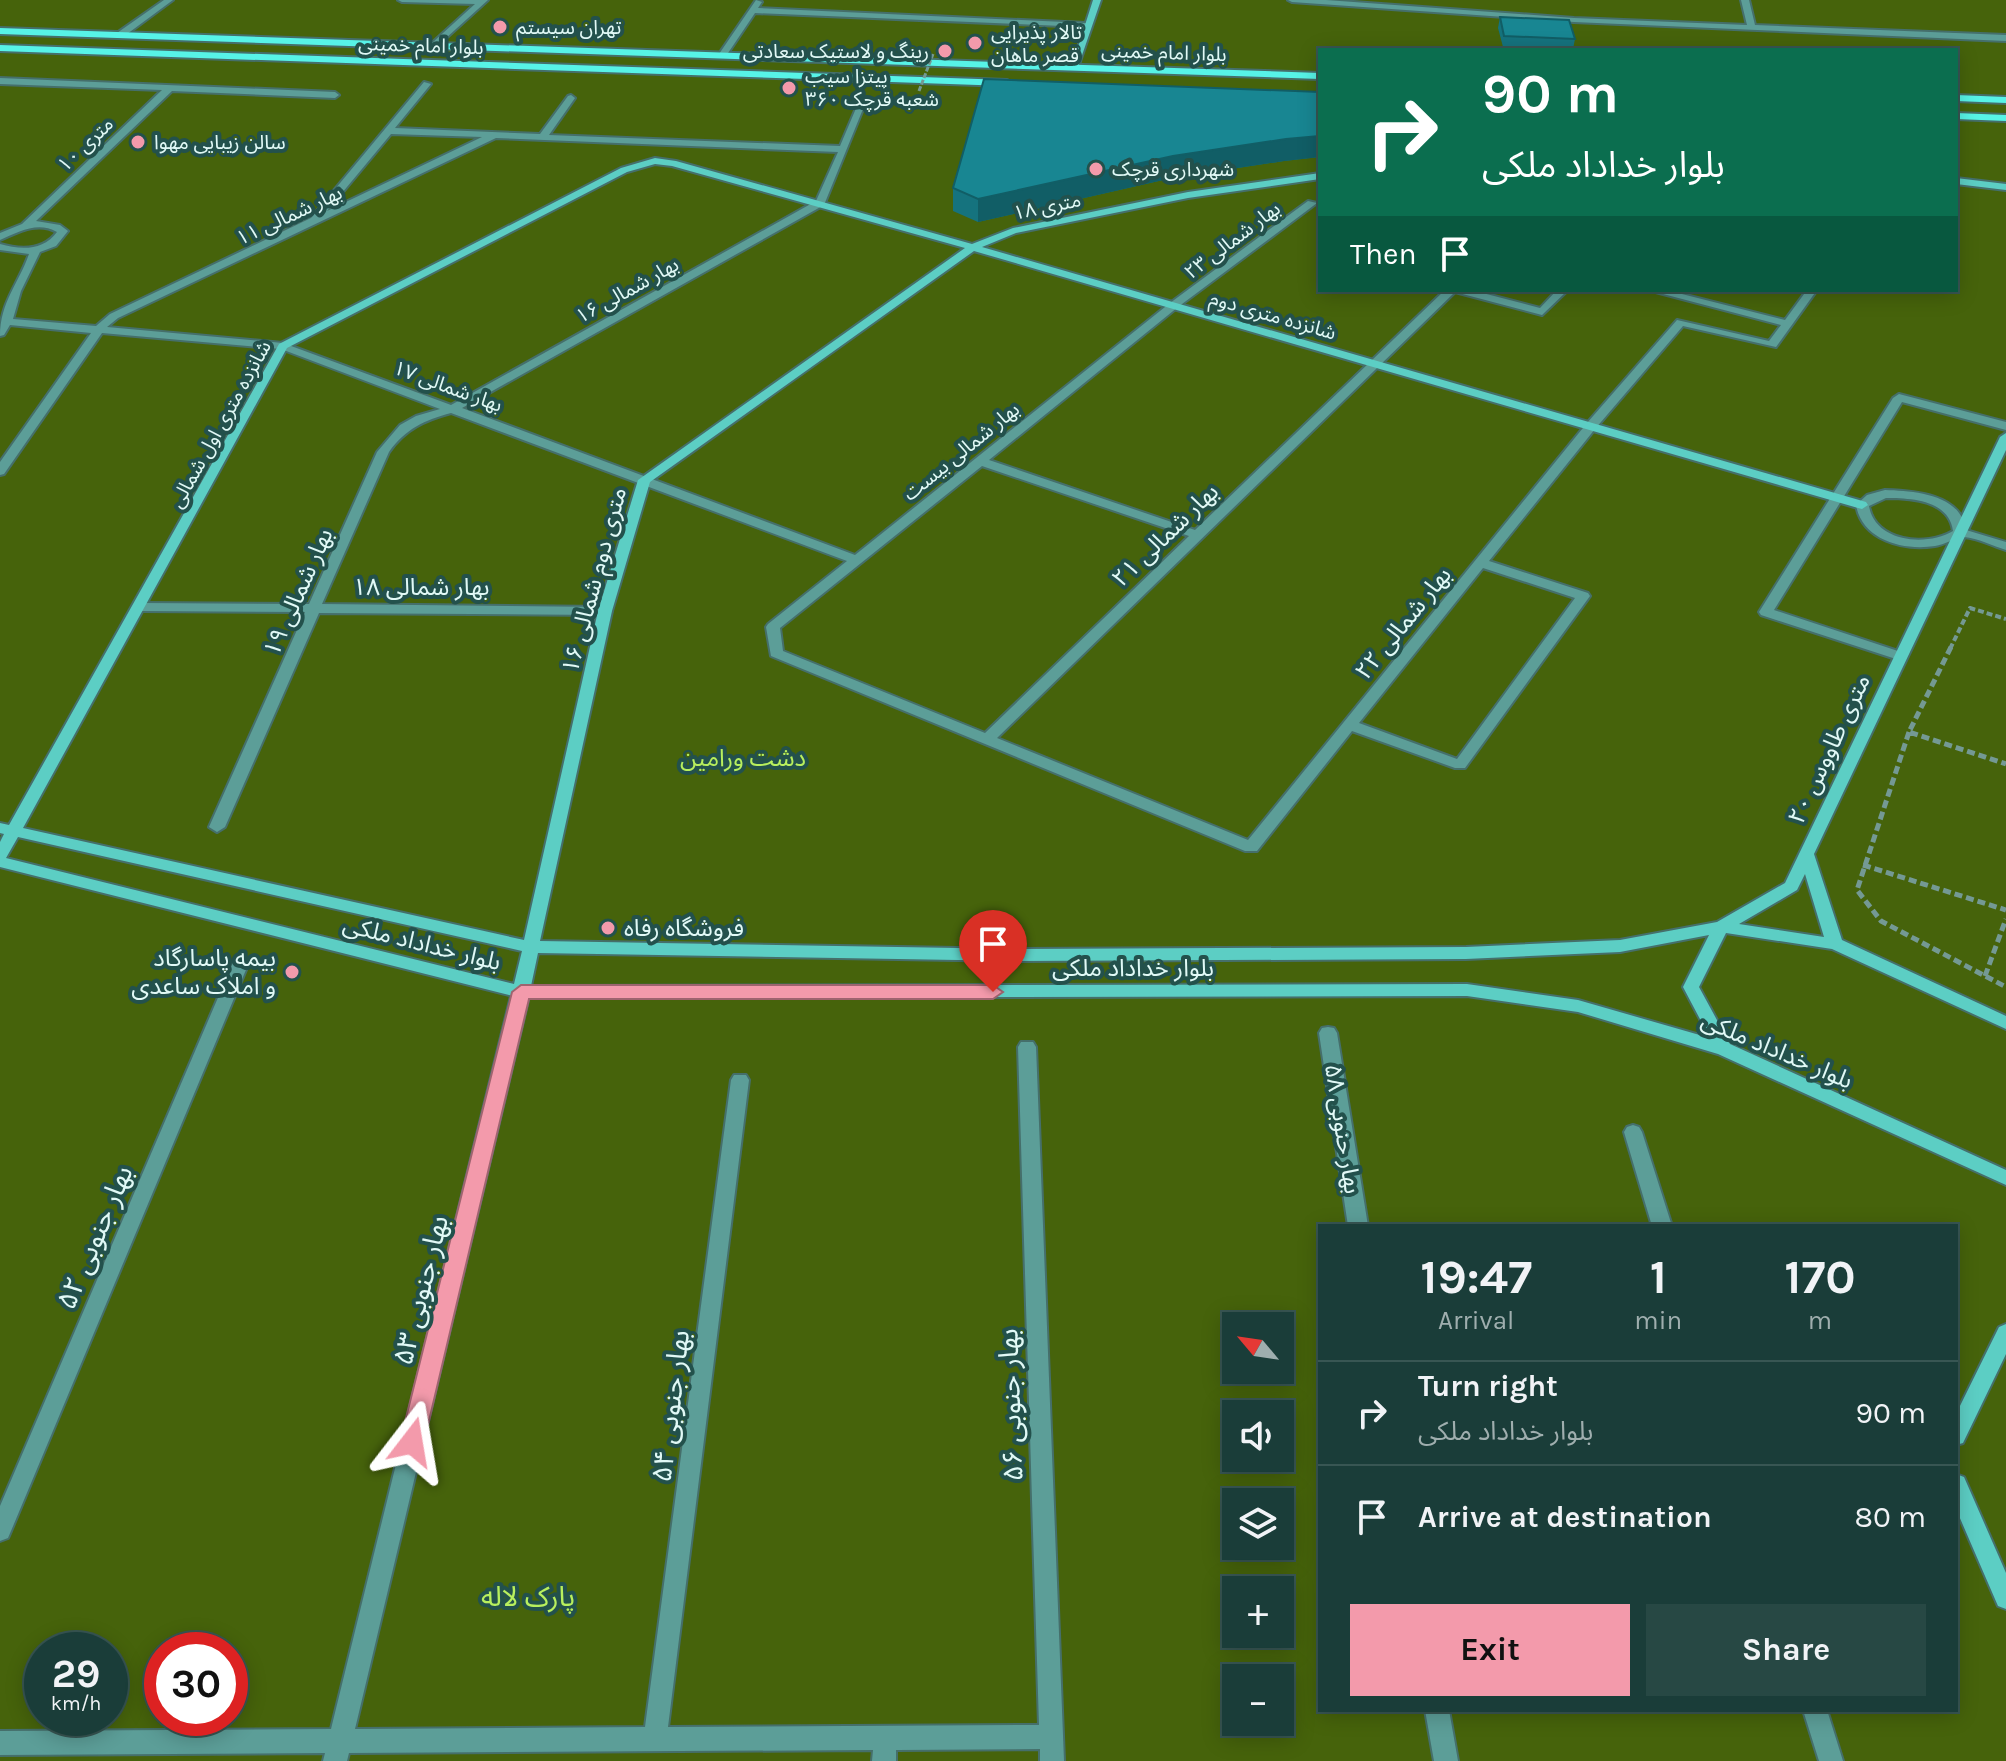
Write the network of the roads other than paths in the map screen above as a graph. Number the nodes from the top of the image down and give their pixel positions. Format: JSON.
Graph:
{"nodes":[{"id":1,"x":169,"y":0,"type":"edge"},
{"id":2,"x":402,"y":0,"type":"edge"},
{"id":3,"x":760,"y":0,"type":"edge"},
{"id":4,"x":1097,"y":0,"type":"edge"},
{"id":5,"x":1292,"y":0,"type":"edge"},
{"id":6,"x":1745,"y":0,"type":"edge"},
{"id":7,"x":482,"y":1,"type":"edge"},
{"id":8,"x":753,"y":10,"type":"junction"},
{"id":9,"x":1086,"y":25,"type":"junction"},
{"id":10,"x":1752,"y":29,"type":"junction"},
{"id":11,"x":0,"y":31,"type":"edge"},
{"id":12,"x":120,"y":35,"type":"junction"},
{"id":13,"x":2006,"y":38,"type":"edge"},
{"id":14,"x":435,"y":45,"type":"junction"},
{"id":15,"x":0,"y":48,"type":"edge"},
{"id":16,"x":723,"y":54,"type":"junction"},
{"id":17,"x":1074,"y":67,"type":"junction"},
{"id":18,"x":1318,"y":76,"type":"edge"},
{"id":19,"x":0,"y":81,"type":"edge"},
{"id":20,"x":427,"y":84,"type":"dead end"},
{"id":21,"x":1026,"y":84,"type":"edge"},
{"id":22,"x":169,"y":89,"type":"junction"},
{"id":23,"x":335,"y":95,"type":"dead end"},
{"id":24,"x":571,"y":98,"type":"dead end"},
{"id":25,"x":1958,"y":98,"type":"edge"},
{"id":26,"x":2006,"y":100,"type":"edge"},
{"id":27,"x":862,"y":106,"type":"dead end"},
{"id":28,"x":1958,"y":116,"type":"edge"},
{"id":29,"x":2006,"y":118,"type":"edge"},
{"id":30,"x":391,"y":131,"type":"junction"},
{"id":31,"x":495,"y":135,"type":"junction"},
{"id":32,"x":543,"y":137,"type":"junction"},
{"id":33,"x":843,"y":149,"type":"junction"},
{"id":34,"x":673,"y":163,"type":"joint"},
{"id":35,"x":1318,"y":176,"type":"edge"},
{"id":36,"x":1958,"y":181,"type":"edge"},
{"id":37,"x":2006,"y":187,"type":"edge"},
{"id":38,"x":820,"y":203,"type":"junction"},
{"id":39,"x":1312,"y":203,"type":"dead end"},
{"id":40,"x":311,"y":224,"type":"junction"},
{"id":41,"x":25,"y":226,"type":"junction"},
{"id":42,"x":0,"y":237,"type":"edge"},
{"id":43,"x":0,"y":247,"type":"edge"},
{"id":44,"x":973,"y":247,"type":"junction"},
{"id":45,"x":35,"y":250,"type":"junction"},
{"id":46,"x":1449,"y":292,"type":"edge"},
{"id":47,"x":1467,"y":292,"type":"edge"},
{"id":48,"x":1560,"y":292,"type":"edge"},
{"id":49,"x":1661,"y":292,"type":"edge"},
{"id":50,"x":1811,"y":292,"type":"edge"},
{"id":51,"x":1698,"y":301,"type":"junction"},
{"id":52,"x":1174,"y":305,"type":"junction"},
{"id":53,"x":9,"y":322,"type":"junction"},
{"id":54,"x":1681,"y":322,"type":"junction"},
{"id":55,"x":1788,"y":324,"type":"junction"},
{"id":56,"x":100,"y":328,"type":"junction"},
{"id":57,"x":0,"y":333,"type":"edge"},
{"id":58,"x":283,"y":346,"type":"junction"},
{"id":59,"x":1374,"y":363,"type":"junction"},
{"id":60,"x":452,"y":409,"type":"junction"},
{"id":61,"x":1591,"y":426,"type":"junction"},
{"id":62,"x":2006,"y":426,"type":"edge"},
{"id":63,"x":2006,"y":437,"type":"edge"},
{"id":64,"x":980,"y":461,"type":"junction"},
{"id":65,"x":0,"y":471,"type":"edge"},
{"id":66,"x":644,"y":480,"type":"junction"},
{"id":67,"x":1837,"y":497,"type":"junction"},
{"id":68,"x":1862,"y":505,"type":"junction"},
{"id":69,"x":1960,"y":532,"type":"junction"},
{"id":70,"x":1197,"y":535,"type":"junction"},
{"id":71,"x":2006,"y":546,"type":"edge"},
{"id":72,"x":857,"y":560,"type":"junction"},
{"id":73,"x":1480,"y":563,"type":"junction"},
{"id":74,"x":141,"y":607,"type":"junction"},
{"id":75,"x":315,"y":609,"type":"junction"},
{"id":76,"x":605,"y":611,"type":"junction"},
{"id":77,"x":1899,"y":656,"type":"junction"},
{"id":78,"x":1349,"y":725,"type":"junction"},
{"id":79,"x":987,"y":739,"type":"junction"},
{"id":80,"x":217,"y":827,"type":"dead end"},
{"id":81,"x":8,"y":829,"type":"edge"},
{"id":82,"x":1807,"y":855,"type":"junction"},
{"id":83,"x":0,"y":859,"type":"edge"},
{"id":84,"x":1721,"y":927,"type":"junction"},
{"id":85,"x":1835,"y":944,"type":"junction"},
{"id":86,"x":531,"y":947,"type":"junction"},
{"id":87,"x":240,"y":965,"type":"dead end"},
{"id":88,"x":521,"y":992,"type":"junction"},
{"id":89,"x":2006,"y":1023,"type":"edge"},
{"id":90,"x":1328,"y":1033,"type":"dead end"},
{"id":91,"x":1027,"y":1047,"type":"dead end"},
{"id":92,"x":1724,"y":1049,"type":"junction"},
{"id":93,"x":740,"y":1080,"type":"dead end"},
{"id":94,"x":1633,"y":1132,"type":"dead end"},
{"id":95,"x":2006,"y":1178,"type":"edge"},
{"id":96,"x":1358,"y":1224,"type":"edge"},
{"id":97,"x":1661,"y":1224,"type":"edge"},
{"id":98,"x":2006,"y":1333,"type":"edge"},
{"id":99,"x":1958,"y":1432,"type":"edge"},
{"id":100,"x":1958,"y":1489,"type":"edge"},
{"id":101,"x":0,"y":1531,"type":"edge"},
{"id":102,"x":2006,"y":1598,"type":"edge"},
{"id":103,"x":1437,"y":1712,"type":"edge"},
{"id":104,"x":1816,"y":1712,"type":"edge"},
{"id":105,"x":655,"y":1739,"type":"junction"},
{"id":106,"x":0,"y":1743,"type":"edge"},
{"id":107,"x":885,"y":1749,"type":"edge"},
{"id":108,"x":1052,"y":1749,"type":"edge"},
{"id":109,"x":337,"y":1751,"type":"edge"},
{"id":110,"x":1446,"y":1761,"type":"edge"},
{"id":111,"x":1831,"y":1761,"type":"edge"}],
"edges":[{"from":1,"to":12,"type":"street"},
{"from":2,"to":7,"type":"street"},
{"from":3,"to":8,"type":"street"},
{"from":4,"to":9,"type":"street"},
{"from":5,"to":10,"type":"street"},
{"from":6,"to":10,"type":"street"},
{"from":7,"to":14,"type":"street"},
{"from":8,"to":9,"type":"street"},
{"from":8,"to":16,"type":"street"},
{"from":9,"to":17,"type":"street"},
{"from":10,"to":13,"type":"street"},
{"from":11,"to":12,"type":"main road","name":"بلوار امام خمینی"},
{"from":12,"to":14,"type":"main road","name":"بلوار امام خمینی"},
{"from":14,"to":16,"type":"main road","name":"بلوار امام خمینی"},
{"from":15,"to":21,"type":"main road","name":"بلوار امام خمینی"},
{"from":16,"to":17,"type":"main road","name":"بلوار امام خمینی"},
{"from":17,"to":18,"type":"main road","name":"بلوار امام خمینی"},
{"from":19,"to":22,"type":"street"},
{"from":20,"to":30,"type":"street"},
{"from":22,"to":23,"type":"street"},
{"from":22,"to":41,"type":"street","name":"۱۰ متری"},
{"from":24,"to":32,"type":"street"},
{"from":25,"to":26,"type":"main road"},
{"from":27,"to":33,"type":"street"},
{"from":28,"to":29,"type":"main road"},
{"from":30,"to":31,"type":"street","name":"بهار شمالی ۱۱"},
{"from":30,"to":40,"type":"street"},
{"from":31,"to":32,"type":"street","name":"بهار شمالی ۱۱"},
{"from":31,"to":40,"type":"street","name":"بهار شمالی ۱۱"},
{"from":32,"to":33,"type":"street","name":"بهار شمالی ۱۱"},
{"from":33,"to":38,"type":"street"},
{"from":34,"to":38,"type":"street","name":"شانزده متری دوم"},
{"from":34,"to":58,"type":"street","name":"شانزده متری اول شمالی"},
{"from":35,"to":44,"type":"street","name":"۱۸ متری"},
{"from":36,"to":37,"type":"street"},
{"from":38,"to":44,"type":"street","name":"شانزده متری دوم"},
{"from":38,"to":60,"type":"street","name":"بهار شمالی ۱۶"},
{"from":39,"to":52,"type":"street","name":"بهار شمالی ۲۳"},
{"from":40,"to":56,"type":"street","name":"بهار شمالی ۱۱"},
{"from":41,"to":42,"type":"street"},
{"from":41,"to":45,"type":"street"},
{"from":43,"to":45,"type":"street"},
{"from":44,"to":52,"type":"street","name":"شانزده متری دوم"},
{"from":44,"to":66,"type":"street","name":"۱۶ متری دوم شمالی"},
{"from":45,"to":53,"type":"street"},
{"from":46,"to":59,"type":"street","name":"بهار شمالی ۲۱"},
{"from":47,"to":48,"type":"street"},
{"from":49,"to":51,"type":"street"},
{"from":50,"to":55,"type":"street"},
{"from":51,"to":54,"type":"street","name":"بهار شمالی ۲۲"},
{"from":51,"to":55,"type":"street"},
{"from":52,"to":59,"type":"street","name":"شانزده متری دوم"},
{"from":52,"to":64,"type":"street","name":"بهار شمالی بیست"},
{"from":53,"to":56,"type":"street","name":"بهار شمالی ۱۷"},
{"from":53,"to":57,"type":"street"},
{"from":54,"to":55,"type":"street"},
{"from":54,"to":61,"type":"street","name":"بهار شمالی ۲۲"},
{"from":56,"to":58,"type":"street","name":"بهار شمالی ۱۷"},
{"from":56,"to":65,"type":"street"},
{"from":58,"to":60,"type":"street","name":"بهار شمالی ۱۷"},
{"from":58,"to":74,"type":"street","name":"شانزده متری اول شمالی"},
{"from":59,"to":61,"type":"street","name":"شانزده متری دوم"},
{"from":59,"to":70,"type":"street","name":"بهار شمالی ۲۱"},
{"from":60,"to":66,"type":"street","name":"بهار شمالی ۱۷"},
{"from":60,"to":75,"type":"street","name":"بهار شمالی ۱۹"},
{"from":61,"to":67,"type":"street","name":"شانزده متری دوم"},
{"from":61,"to":73,"type":"street","name":"بهار شمالی ۲۲"},
{"from":62,"to":67,"type":"street"},
{"from":63,"to":69,"type":"street","name":"۲۰ متری طاووس"},
{"from":64,"to":70,"type":"street"},
{"from":64,"to":72,"type":"street","name":"بهار شمالی بیست"},
{"from":66,"to":72,"type":"street","name":"بهار شمالی ۱۷"},
{"from":66,"to":76,"type":"street","name":"۱۶ متری دوم شمالی"},
{"from":67,"to":68,"type":"street","name":"شانزده متری دوم"},
{"from":67,"to":77,"type":"street"},
{"from":68,"to":69,"type":"street"},
{"from":68,"to":69,"type":"street"},
{"from":69,"to":71,"type":"street"},
{"from":69,"to":77,"type":"street","name":"۲۰ متری طاووس"},
{"from":70,"to":79,"type":"street","name":"بهار شمالی ۲۱"},
{"from":72,"to":79,"type":"street","name":"بهار شمالی بیست"},
{"from":73,"to":78,"type":"street","name":"بهار شمالی ۲۲"},
{"from":73,"to":78,"type":"street"},
{"from":74,"to":75,"type":"street","name":"بهار شمالی ۱۸"},
{"from":74,"to":81,"type":"street","name":"شانزده متری اول شمالی"},
{"from":75,"to":76,"type":"street","name":"بهار شمالی ۱۸"},
{"from":75,"to":80,"type":"street","name":"بهار شمالی ۱۹"},
{"from":76,"to":86,"type":"street","name":"۱۶ متری دوم شمالی"},
{"from":77,"to":82,"type":"street","name":"۲۰ متری طاووس"},
{"from":78,"to":79,"type":"street","name":"بهار شمالی ۲۲"},
{"from":81,"to":83,"type":"street","name":"شانزده متری اول شمالی"},
{"from":81,"to":86,"type":"street","name":"بلوار خداداد ملکی"},
{"from":82,"to":84,"type":"street","name":"۲۰ متری طاووس"},
{"from":82,"to":85,"type":"street"},
{"from":83,"to":88,"type":"street","name":"بلوار خداداد ملکی"},
{"from":84,"to":85,"type":"street","name":"بلوار خداداد ملکی"},
{"from":84,"to":86,"type":"street","name":"بلوار خداداد ملکی"},
{"from":84,"to":92,"type":"street"},
{"from":85,"to":89,"type":"street","name":"بلوار خداداد ملکی"},
{"from":86,"to":88,"type":"street","name":"۱۶ متری دوم شمالی"},
{"from":87,"to":101,"type":"street","name":"بهار جنوبی ۵۲"},
{"from":88,"to":92,"type":"street","name":"بلوار خداداد ملکی"},
{"from":88,"to":109,"type":"street","name":"بهار جنوبی ۵۳"},
{"from":90,"to":96,"type":"street","name":"بهار حنوبی ۵۸"},
{"from":91,"to":108,"type":"street","name":"بهار جنوبی ۵۶"},
{"from":92,"to":95,"type":"street","name":"بلوار خداداد ملکی"},
{"from":93,"to":105,"type":"street","name":"بهار جنوبی ۵۴"},
{"from":94,"to":97,"type":"street"},
{"from":98,"to":99,"type":"street"},
{"from":100,"to":102,"type":"street"},
{"from":103,"to":110,"type":"street"},
{"from":104,"to":111,"type":"street"},
{"from":105,"to":107,"type":"street"},
{"from":105,"to":109,"type":"street"},
{"from":106,"to":109,"type":"street"},
{"from":107,"to":108,"type":"street"}]}
